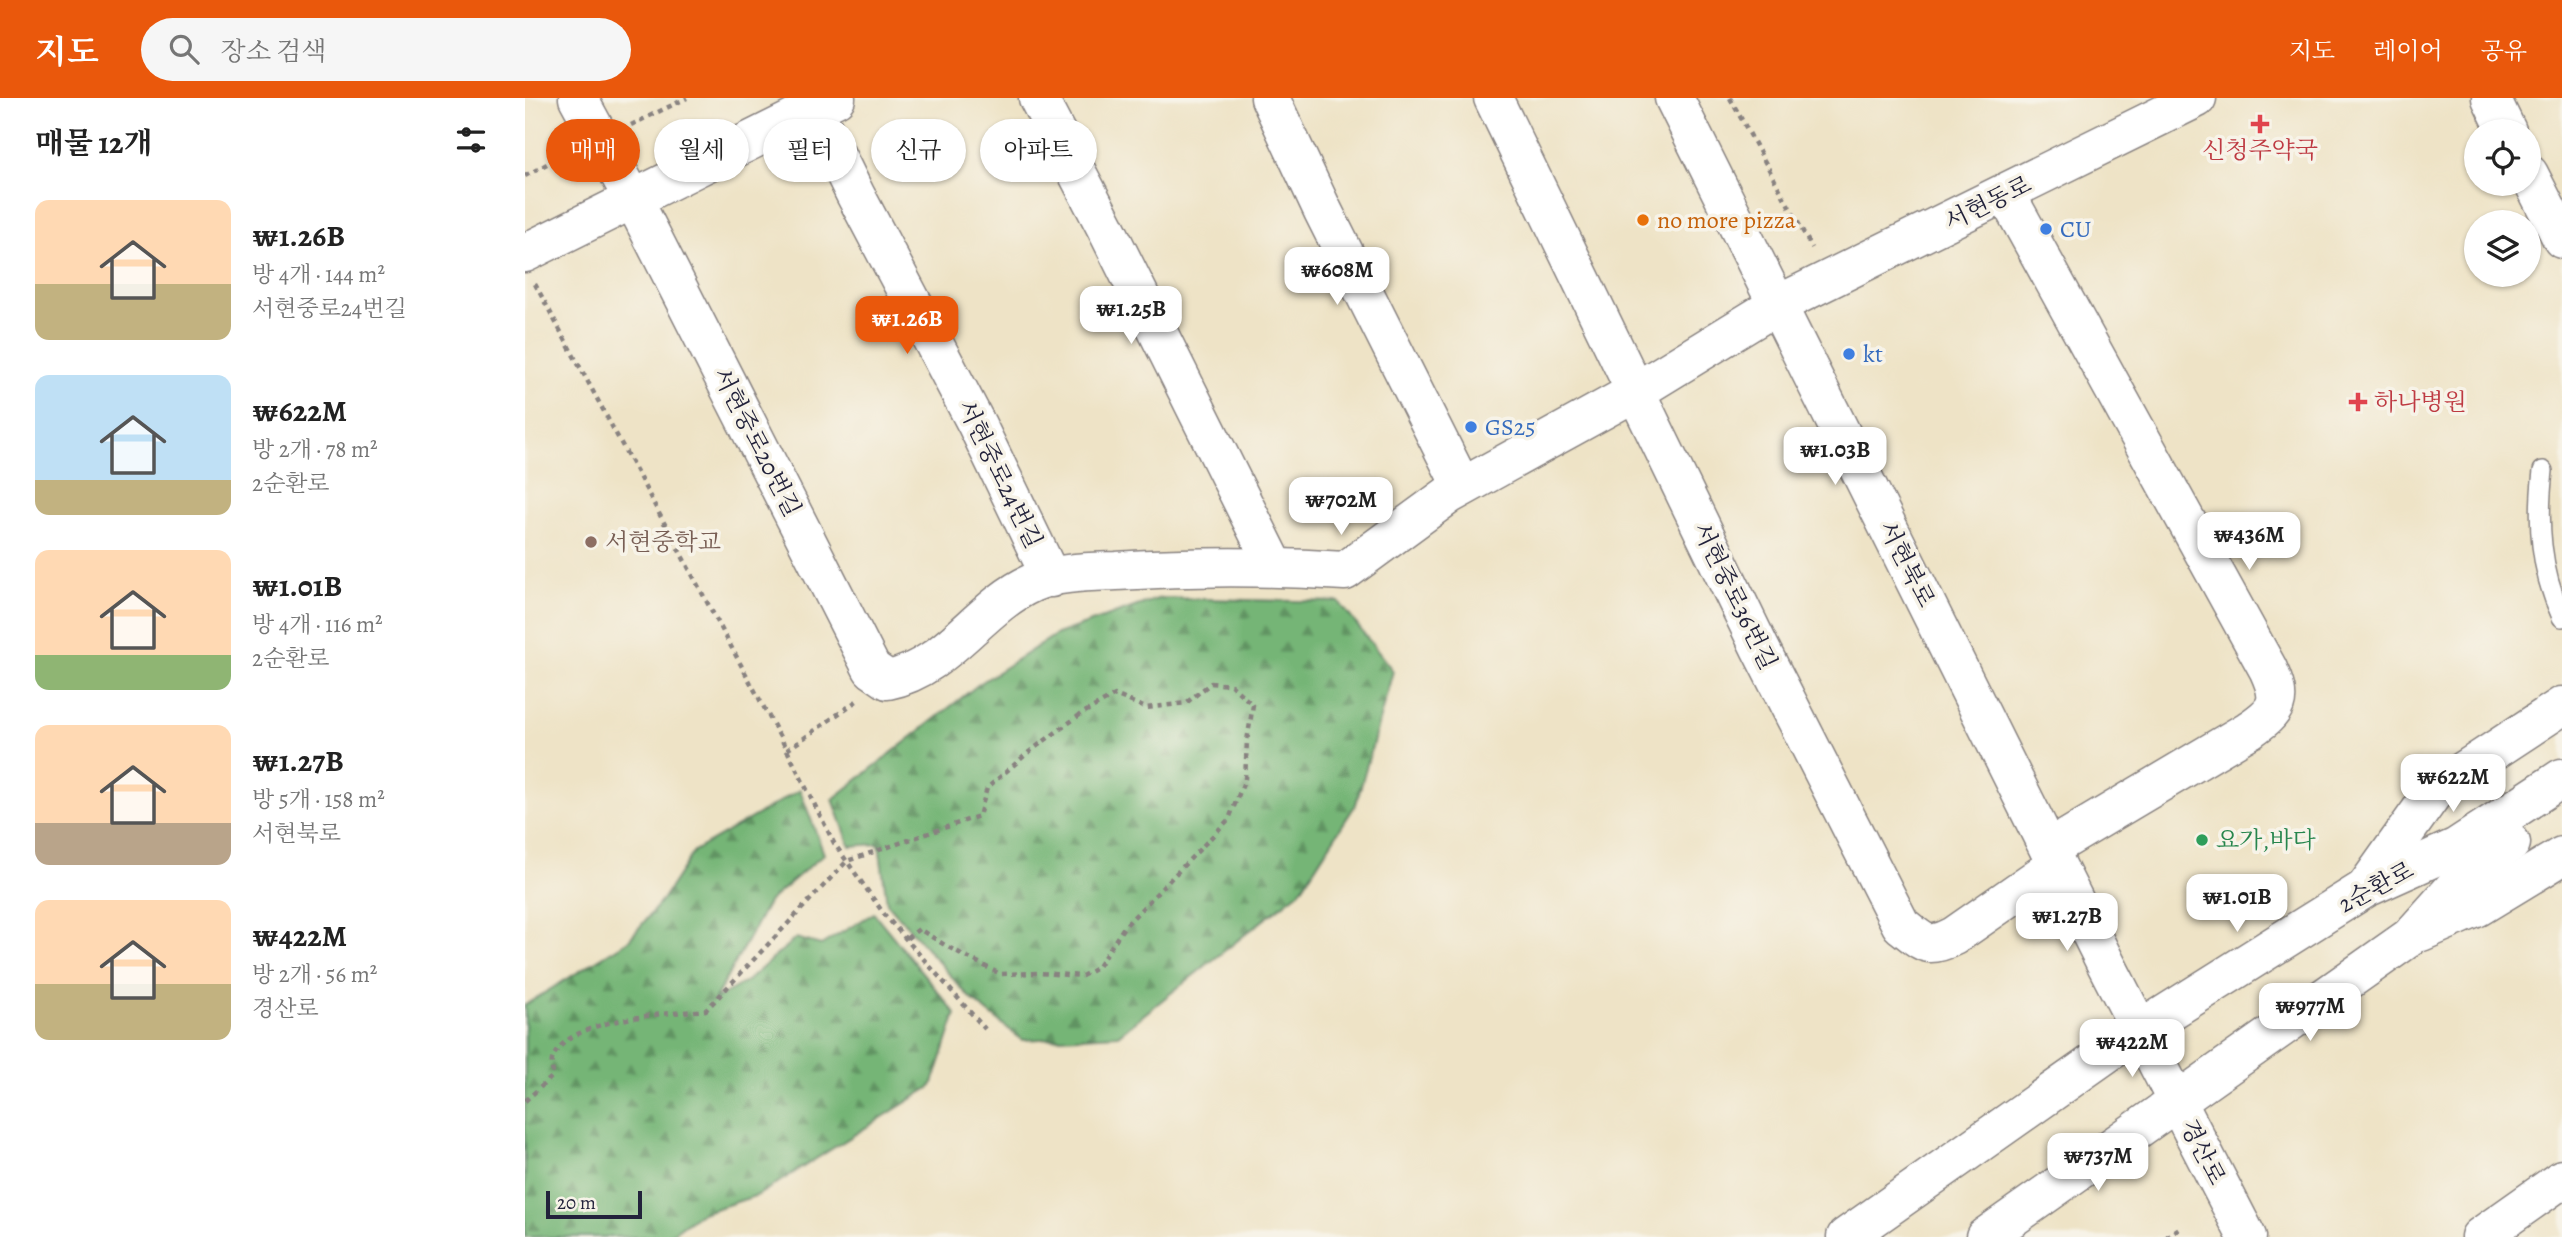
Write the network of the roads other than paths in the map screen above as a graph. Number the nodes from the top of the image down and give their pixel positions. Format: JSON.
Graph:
{"nodes":[{"id":1,"x":578,"y":98,"type":"edge"},
{"id":2,"x":1038,"y":98,"type":"edge"},
{"id":3,"x":1270,"y":98,"type":"edge"},
{"id":4,"x":1493,"y":98,"type":"edge"},
{"id":5,"x":1674,"y":98,"type":"edge"},
{"id":6,"x":2197,"y":98,"type":"edge"},
{"id":7,"x":2491,"y":98,"type":"edge"},
{"id":8,"x":819,"y":102,"type":"edge"},
{"id":9,"x":2501,"y":119,"type":"edge"},
{"id":10,"x":2006,"y":194,"type":"junction"},
{"id":11,"x":2540,"y":196,"type":"edge"},
{"id":12,"x":633,"y":199,"type":"junction"},
{"id":13,"x":2562,"y":239,"type":"edge"},
{"id":14,"x":530,"y":268,"type":"edge"},
{"id":15,"x":1777,"y":305,"type":"junction"},
{"id":16,"x":1635,"y":392,"type":"junction"},
{"id":17,"x":2543,"y":471,"type":"dead end"},
{"id":18,"x":1462,"y":487,"type":"junction"},
{"id":19,"x":1275,"y":567,"type":"junction"},
{"id":20,"x":1051,"y":578,"type":"junction"},
{"id":21,"x":2562,"y":617,"type":"edge"},
{"id":22,"x":888,"y":680,"type":"joint"},
{"id":23,"x":2562,"y":706,"type":"edge"},
{"id":24,"x":2562,"y":778,"type":"edge"},
{"id":25,"x":2562,"y":810,"type":"edge"},
{"id":26,"x":2562,"y":856,"type":"edge"},
{"id":27,"x":2052,"y":857,"type":"junction"},
{"id":28,"x":2366,"y":888,"type":"junction"},
{"id":29,"x":2410,"y":937,"type":"junction"},
{"id":30,"x":2140,"y":1030,"type":"junction"},
{"id":31,"x":2176,"y":1101,"type":"junction"},
{"id":32,"x":2562,"y":1179,"type":"edge"},
{"id":33,"x":1846,"y":1237,"type":"edge"},
{"id":34,"x":1985,"y":1237,"type":"edge"},
{"id":35,"x":2247,"y":1237,"type":"edge"},
{"id":36,"x":2480,"y":1237,"type":"edge"}],
"edges":[{"from":1,"to":12,"type":"street","name":"서현중로20번길"},
{"from":2,"to":19,"type":"street"},
{"from":3,"to":18,"type":"street"},
{"from":4,"to":16,"type":"street","name":"서현중로36번길"},
{"from":5,"to":15,"type":"street","name":"서현북로"},
{"from":6,"to":10,"type":"street","name":"서현동로"},
{"from":7,"to":9,"type":"street"},
{"from":8,"to":12,"type":"street"},
{"from":8,"to":20,"type":"street","name":"서현중로24번길"},
{"from":10,"to":15,"type":"street","name":"서현동로"},
{"from":10,"to":27,"type":"street"},
{"from":11,"to":13,"type":"street"},
{"from":12,"to":14,"type":"street"},
{"from":12,"to":22,"type":"street","name":"서현중로20번길"},
{"from":15,"to":16,"type":"street","name":"서현동로"},
{"from":15,"to":27,"type":"street","name":"서현북로"},
{"from":16,"to":18,"type":"street","name":"서현동로"},
{"from":16,"to":27,"type":"street","name":"서현중로36번길"},
{"from":17,"to":21,"type":"lane"},
{"from":18,"to":19,"type":"street","name":"서현동로"},
{"from":19,"to":20,"type":"street","name":"서현동로"},
{"from":20,"to":22,"type":"street","name":"서현동로"},
{"from":23,"to":28,"type":"street"},
{"from":24,"to":28,"type":"street","name":"2순환로"},
{"from":25,"to":29,"type":"street","name":"2순환로"},
{"from":26,"to":29,"type":"street"},
{"from":27,"to":30,"type":"street","name":"서현북로"},
{"from":28,"to":30,"type":"street","name":"2순환로"},
{"from":29,"to":31,"type":"street","name":"2순환로"},
{"from":30,"to":31,"type":"street","name":"경산로"},
{"from":30,"to":33,"type":"street","name":"2순환로"},
{"from":31,"to":34,"type":"street","name":"2순환로"},
{"from":31,"to":35,"type":"street","name":"경산로"},
{"from":32,"to":36,"type":"street"}]}
